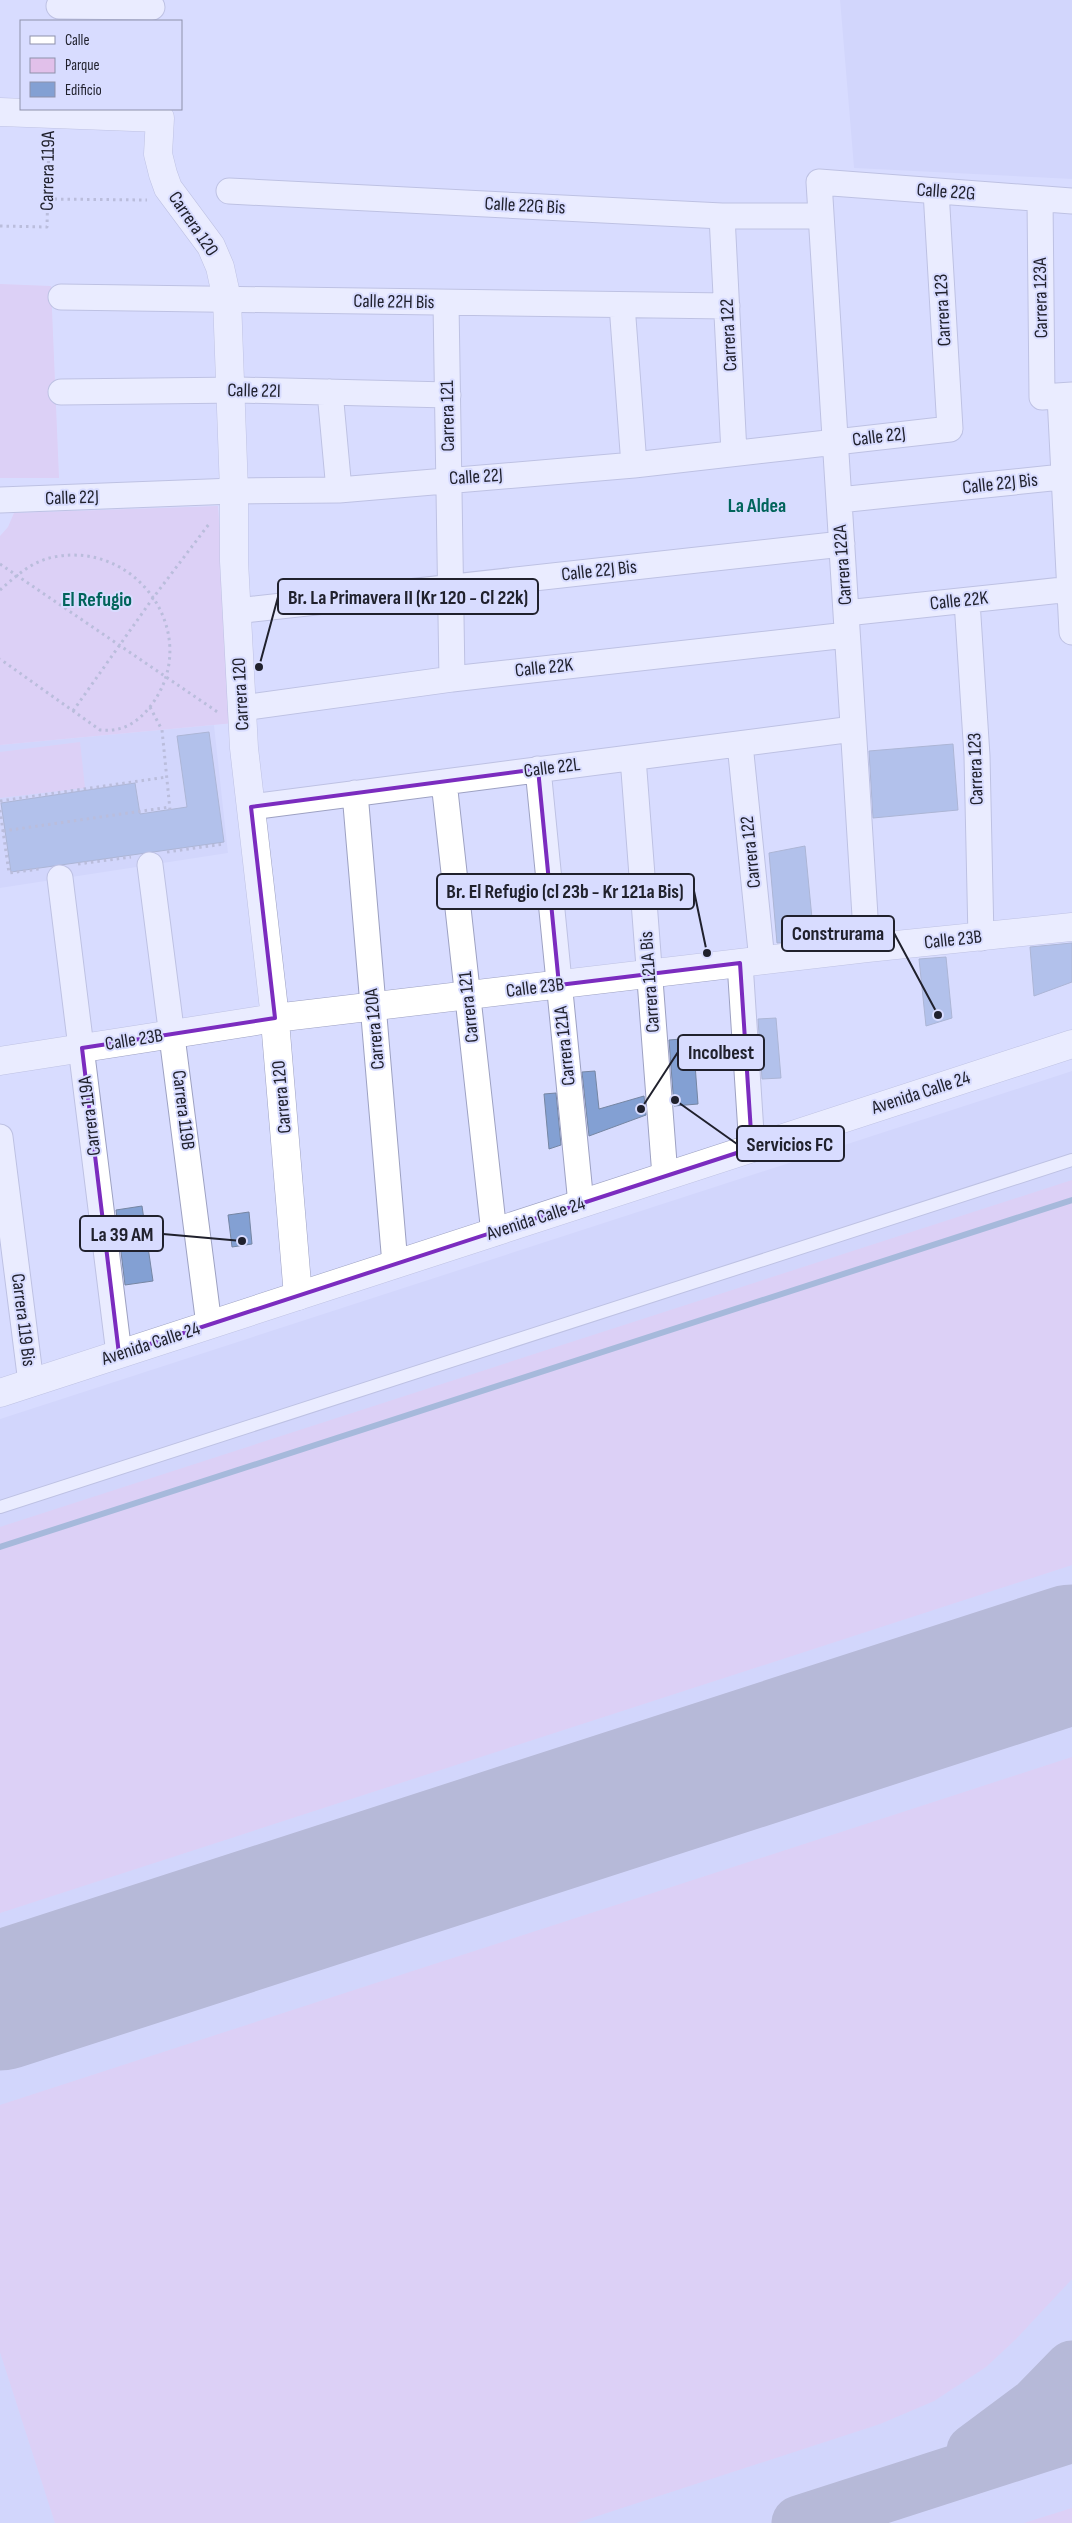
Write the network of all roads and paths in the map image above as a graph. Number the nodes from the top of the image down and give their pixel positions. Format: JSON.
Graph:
{"nodes":[{"id":1,"x":59,"y":6,"type":"dead end"},
{"id":2,"x":152,"y":10,"type":"edge"},
{"id":3,"x":0,"y":112,"type":"edge"},
{"id":4,"x":160,"y":113,"type":"edge"},
{"id":5,"x":49,"y":114,"type":"junction"},
{"id":6,"x":819,"y":182,"type":"joint"},
{"id":7,"x":229,"y":191,"type":"dead end"},
{"id":8,"x":936,"y":191,"type":"junction"},
{"id":9,"x":48,"y":199,"type":"junction"},
{"id":10,"x":1040,"y":199,"type":"junction"},
{"id":11,"x":177,"y":200,"type":"junction"},
{"id":12,"x":1072,"y":201,"type":"edge"},
{"id":13,"x":722,"y":216,"type":"junction"},
{"id":14,"x":821,"y":216,"type":"junction"},
{"id":15,"x":0,"y":226,"type":"edge"},
{"id":16,"x":61,"y":297,"type":"dead end"},
{"id":17,"x":227,"y":299,"type":"junction"},
{"id":18,"x":446,"y":303,"type":"junction"},
{"id":19,"x":622,"y":305,"type":"junction"},
{"id":20,"x":727,"y":306,"type":"junction"},
{"id":21,"x":231,"y":390,"type":"junction"},
{"id":22,"x":61,"y":392,"type":"dead end"},
{"id":23,"x":330,"y":392,"type":"junction"},
{"id":24,"x":448,"y":395,"type":"junction"},
{"id":25,"x":1058,"y":396,"type":"edge"},
{"id":26,"x":950,"y":429,"type":"joint"},
{"id":27,"x":835,"y":442,"type":"junction"},
{"id":28,"x":734,"y":453,"type":"junction"},
{"id":29,"x":634,"y":465,"type":"junction"},
{"id":30,"x":1068,"y":477,"type":"edge"},
{"id":31,"x":449,"y":479,"type":"junction"},
{"id":32,"x":339,"y":490,"type":"junction"},
{"id":33,"x":234,"y":491,"type":"junction"},
{"id":34,"x":0,"y":500,"type":"edge"},
{"id":35,"x":839,"y":500,"type":"junction"},
{"id":36,"x":211,"y":522,"type":"dead end"},
{"id":37,"x":842,"y":544,"type":"junction"},
{"id":38,"x":0,"y":564,"type":"edge"},
{"id":39,"x":17,"y":576,"type":"junction"},
{"id":40,"x":450,"y":588,"type":"junction"},
{"id":41,"x":0,"y":590,"type":"edge"},
{"id":42,"x":1071,"y":590,"type":"edge"},
{"id":43,"x":153,"y":598,"type":"junction"},
{"id":44,"x":967,"y":601,"type":"junction"},
{"id":45,"x":236,"y":611,"type":"junction"},
{"id":46,"x":847,"y":624,"type":"junction"},
{"id":47,"x":1072,"y":632,"type":"edge"},
{"id":48,"x":120,"y":645,"type":"junction"},
{"id":49,"x":0,"y":659,"type":"edge"},
{"id":50,"x":165,"y":676,"type":"junction"},
{"id":51,"x":452,"y":679,"type":"junction"},
{"id":52,"x":150,"y":707,"type":"junction"},
{"id":53,"x":73,"y":711,"type":"junction"},
{"id":54,"x":242,"y":718,"type":"junction"},
{"id":55,"x":853,"y":729,"type":"junction"},
{"id":56,"x":740,"y":744,"type":"junction"},
{"id":57,"x":633,"y":758,"type":"junction"},
{"id":58,"x":538,"y":769,"type":"junction"},
{"id":59,"x":167,"y":777,"type":"junction"},
{"id":60,"x":444,"y":782,"type":"junction"},
{"id":61,"x":355,"y":793,"type":"junction"},
{"id":62,"x":0,"y":802,"type":"edge"},
{"id":63,"x":251,"y":806,"type":"junction"},
{"id":64,"x":0,"y":810,"type":"edge"},
{"id":65,"x":3,"y":831,"type":"junction"},
{"id":66,"x":224,"y":844,"type":"dead end"},
{"id":67,"x":150,"y":858,"type":"junction"},
{"id":68,"x":62,"y":870,"type":"junction"},
{"id":69,"x":1072,"y":927,"type":"edge"},
{"id":70,"x":981,"y":938,"type":"junction"},
{"id":71,"x":867,"y":948,"type":"junction"},
{"id":72,"x":751,"y":962,"type":"junction"},
{"id":73,"x":650,"y":974,"type":"junction"},
{"id":74,"x":559,"y":985,"type":"junction"},
{"id":75,"x":468,"y":996,"type":"junction"},
{"id":76,"x":373,"y":1007,"type":"junction"},
{"id":77,"x":275,"y":1018,"type":"junction"},
{"id":78,"x":173,"y":1034,"type":"junction"},
{"id":79,"x":1072,"y":1044,"type":"edge"},
{"id":80,"x":82,"y":1048,"type":"junction"},
{"id":81,"x":0,"y":1061,"type":"edge"},
{"id":82,"x":0,"y":1137,"type":"edge"},
{"id":83,"x":752,"y":1148,"type":"junction"},
{"id":84,"x":1072,"y":1160,"type":"edge"},
{"id":85,"x":665,"y":1176,"type":"junction"},
{"id":86,"x":581,"y":1204,"type":"junction"},
{"id":87,"x":494,"y":1233,"type":"junction"},
{"id":88,"x":395,"y":1264,"type":"junction"},
{"id":89,"x":298,"y":1296,"type":"junction"},
{"id":90,"x":210,"y":1325,"type":"junction"},
{"id":91,"x":119,"y":1354,"type":"junction"},
{"id":92,"x":31,"y":1383,"type":"junction"},
{"id":93,"x":0,"y":1393,"type":"edge"},
{"id":94,"x":0,"y":1507,"type":"edge"}],
"edges":[{"from":1,"to":2,"type":"street"},
{"from":3,"to":5,"type":"street"},
{"from":4,"to":5,"type":"street"},
{"from":4,"to":11,"type":"street","name":"Carrera 120"},
{"from":5,"to":9,"type":"path","name":"Carrera 119A"},
{"from":6,"to":8,"type":"street","name":"Calle 22G"},
{"from":6,"to":14,"type":"street","name":"Carrera 122A"},
{"from":7,"to":13,"type":"street","name":"Calle 22G Bis"},
{"from":8,"to":10,"type":"street","name":"Calle 22G"},
{"from":8,"to":26,"type":"street","name":"Carrera 123"},
{"from":9,"to":11,"type":"path"},
{"from":9,"to":15,"type":"path","name":"Carrera 119A"},
{"from":10,"to":12,"type":"street","name":"Calle 22G"},
{"from":10,"to":25,"type":"street","name":"Carrera 123A"},
{"from":11,"to":17,"type":"street","name":"Carrera 120"},
{"from":13,"to":14,"type":"street","name":"Calle 22G Bis"},
{"from":13,"to":20,"type":"street","name":"Carrera 122"},
{"from":14,"to":27,"type":"street","name":"Carrera 122A"},
{"from":16,"to":17,"type":"street","name":"Calle 22H Bis"},
{"from":17,"to":18,"type":"street","name":"Calle 22H Bis"},
{"from":17,"to":21,"type":"street","name":"Carrera 120"},
{"from":18,"to":19,"type":"street","name":"Calle 22H Bis"},
{"from":18,"to":24,"type":"street","name":"Carrera 121"},
{"from":19,"to":20,"type":"street","name":"Calle 22H Bis"},
{"from":19,"to":29,"type":"street"},
{"from":20,"to":28,"type":"street","name":"Carrera 122"},
{"from":21,"to":22,"type":"street","name":"Calle 22I"},
{"from":21,"to":23,"type":"street","name":"Calle 22I"},
{"from":21,"to":33,"type":"street","name":"Carrera 120"},
{"from":23,"to":24,"type":"street","name":"Calle 22I"},
{"from":23,"to":32,"type":"street"},
{"from":24,"to":31,"type":"street","name":"Carrera 121"},
{"from":25,"to":30,"type":"street","name":"Carrera 123A"},
{"from":26,"to":27,"type":"street","name":"Calle 22J"},
{"from":27,"to":28,"type":"street","name":"Calle 22J"},
{"from":27,"to":35,"type":"street","name":"Carrera 122A"},
{"from":28,"to":29,"type":"street","name":"Calle 22J"},
{"from":29,"to":31,"type":"street","name":"Calle 22J"},
{"from":30,"to":35,"type":"street","name":"Calle 22J Bis"},
{"from":30,"to":42,"type":"street","name":"Carrera 123A"},
{"from":31,"to":32,"type":"street","name":"Calle 22J"},
{"from":31,"to":40,"type":"street","name":"Carrera 121"},
{"from":32,"to":33,"type":"street","name":"Calle 22J"},
{"from":33,"to":34,"type":"street","name":"Calle 22J"},
{"from":33,"to":45,"type":"street","name":"Carrera 120"},
{"from":35,"to":37,"type":"street","name":"Carrera 122A"},
{"from":36,"to":43,"type":"path"},
{"from":37,"to":40,"type":"street","name":"Calle 22J Bis"},
{"from":37,"to":46,"type":"street","name":"Carrera 122A"},
{"from":38,"to":39,"type":"path"},
{"from":39,"to":41,"type":"path"},
{"from":39,"to":43,"type":"path"},
{"from":39,"to":48,"type":"path"},
{"from":40,"to":45,"type":"street","name":"Calle 22J Bis"},
{"from":40,"to":51,"type":"street","name":"Carrera 121"},
{"from":42,"to":44,"type":"street","name":"Calle 22K"},
{"from":42,"to":47,"type":"street","name":"Carrera 123A"},
{"from":43,"to":48,"type":"path"},
{"from":43,"to":50,"type":"path"},
{"from":44,"to":46,"type":"street","name":"Calle 22K"},
{"from":44,"to":70,"type":"street","name":"Carrera 123"},
{"from":45,"to":54,"type":"street","name":"Carrera 120"},
{"from":46,"to":51,"type":"street","name":"Calle 22K"},
{"from":46,"to":55,"type":"street","name":"Carrera 122A"},
{"from":48,"to":50,"type":"path"},
{"from":48,"to":53,"type":"path"},
{"from":49,"to":53,"type":"path"},
{"from":50,"to":52,"type":"path"},
{"from":50,"to":54,"type":"path"},
{"from":51,"to":54,"type":"street","name":"Calle 22K"},
{"from":52,"to":53,"type":"path"},
{"from":52,"to":59,"type":"path"},
{"from":54,"to":63,"type":"street","name":"Carrera 120"},
{"from":55,"to":56,"type":"street","name":"Calle 22L"},
{"from":55,"to":71,"type":"street","name":"Carrera 122A"},
{"from":56,"to":57,"type":"street","name":"Calle 22L"},
{"from":56,"to":72,"type":"street","name":"Carrera 122"},
{"from":57,"to":58,"type":"street","name":"Calle 22L"},
{"from":57,"to":73,"type":"street","name":"Carrera 121A Bis"},
{"from":58,"to":60,"type":"street","name":"Calle 22L"},
{"from":58,"to":74,"type":"street","name":"Carrera 121A"},
{"from":59,"to":62,"type":"path"},
{"from":59,"to":65,"type":"path"},
{"from":60,"to":61,"type":"street","name":"Calle 22L"},
{"from":60,"to":75,"type":"street","name":"Carrera 121"},
{"from":61,"to":63,"type":"street","name":"Calle 22L"},
{"from":61,"to":76,"type":"street","name":"Carrera 120A"},
{"from":63,"to":77,"type":"street","name":"Carrera 120"},
{"from":64,"to":65,"type":"path"},
{"from":65,"to":68,"type":"path"},
{"from":66,"to":67,"type":"path"},
{"from":67,"to":68,"type":"path"},
{"from":67,"to":78,"type":"street","name":"Carrera 119B"},
{"from":68,"to":80,"type":"street","name":"Carrera 119A"},
{"from":69,"to":70,"type":"street","name":"Calle 23B"},
{"from":70,"to":71,"type":"street","name":"Calle 23B"},
{"from":71,"to":72,"type":"street","name":"Calle 23B"},
{"from":72,"to":73,"type":"street","name":"Calle 23B"},
{"from":72,"to":83,"type":"street","name":"Carrera 122"},
{"from":73,"to":74,"type":"street","name":"Calle 23B"},
{"from":73,"to":85,"type":"street","name":"Carrera 121A Bis"},
{"from":74,"to":75,"type":"street","name":"Calle 23B"},
{"from":74,"to":86,"type":"street","name":"Carrera 121A"},
{"from":75,"to":76,"type":"street","name":"Calle 23B"},
{"from":75,"to":87,"type":"street","name":"Carrera 121"},
{"from":76,"to":77,"type":"street","name":"Calle 23B"},
{"from":76,"to":88,"type":"street","name":"Carrera 120A"},
{"from":77,"to":78,"type":"street","name":"Calle 23B"},
{"from":77,"to":89,"type":"street","name":"Carrera 120"},
{"from":78,"to":80,"type":"street","name":"Calle 23B"},
{"from":78,"to":90,"type":"street","name":"Carrera 119B"},
{"from":79,"to":83,"type":"street","name":"Avenida Calle 24"},
{"from":80,"to":81,"type":"street","name":"Calle 23B"},
{"from":80,"to":91,"type":"street","name":"Carrera 119A"},
{"from":82,"to":92,"type":"street","name":"Carrera 119 Bis"},
{"from":83,"to":85,"type":"street","name":"Avenida Calle 24"},
{"from":84,"to":94,"type":"lane"},
{"from":85,"to":86,"type":"street","name":"Avenida Calle 24"},
{"from":86,"to":87,"type":"street","name":"Avenida Calle 24"},
{"from":87,"to":88,"type":"street","name":"Avenida Calle 24"},
{"from":88,"to":89,"type":"street","name":"Avenida Calle 24"},
{"from":89,"to":90,"type":"street","name":"Avenida Calle 24"},
{"from":90,"to":91,"type":"street","name":"Avenida Calle 24"},
{"from":91,"to":92,"type":"street","name":"Avenida Calle 24"},
{"from":92,"to":93,"type":"street","name":"Avenida Calle 24"}]}
